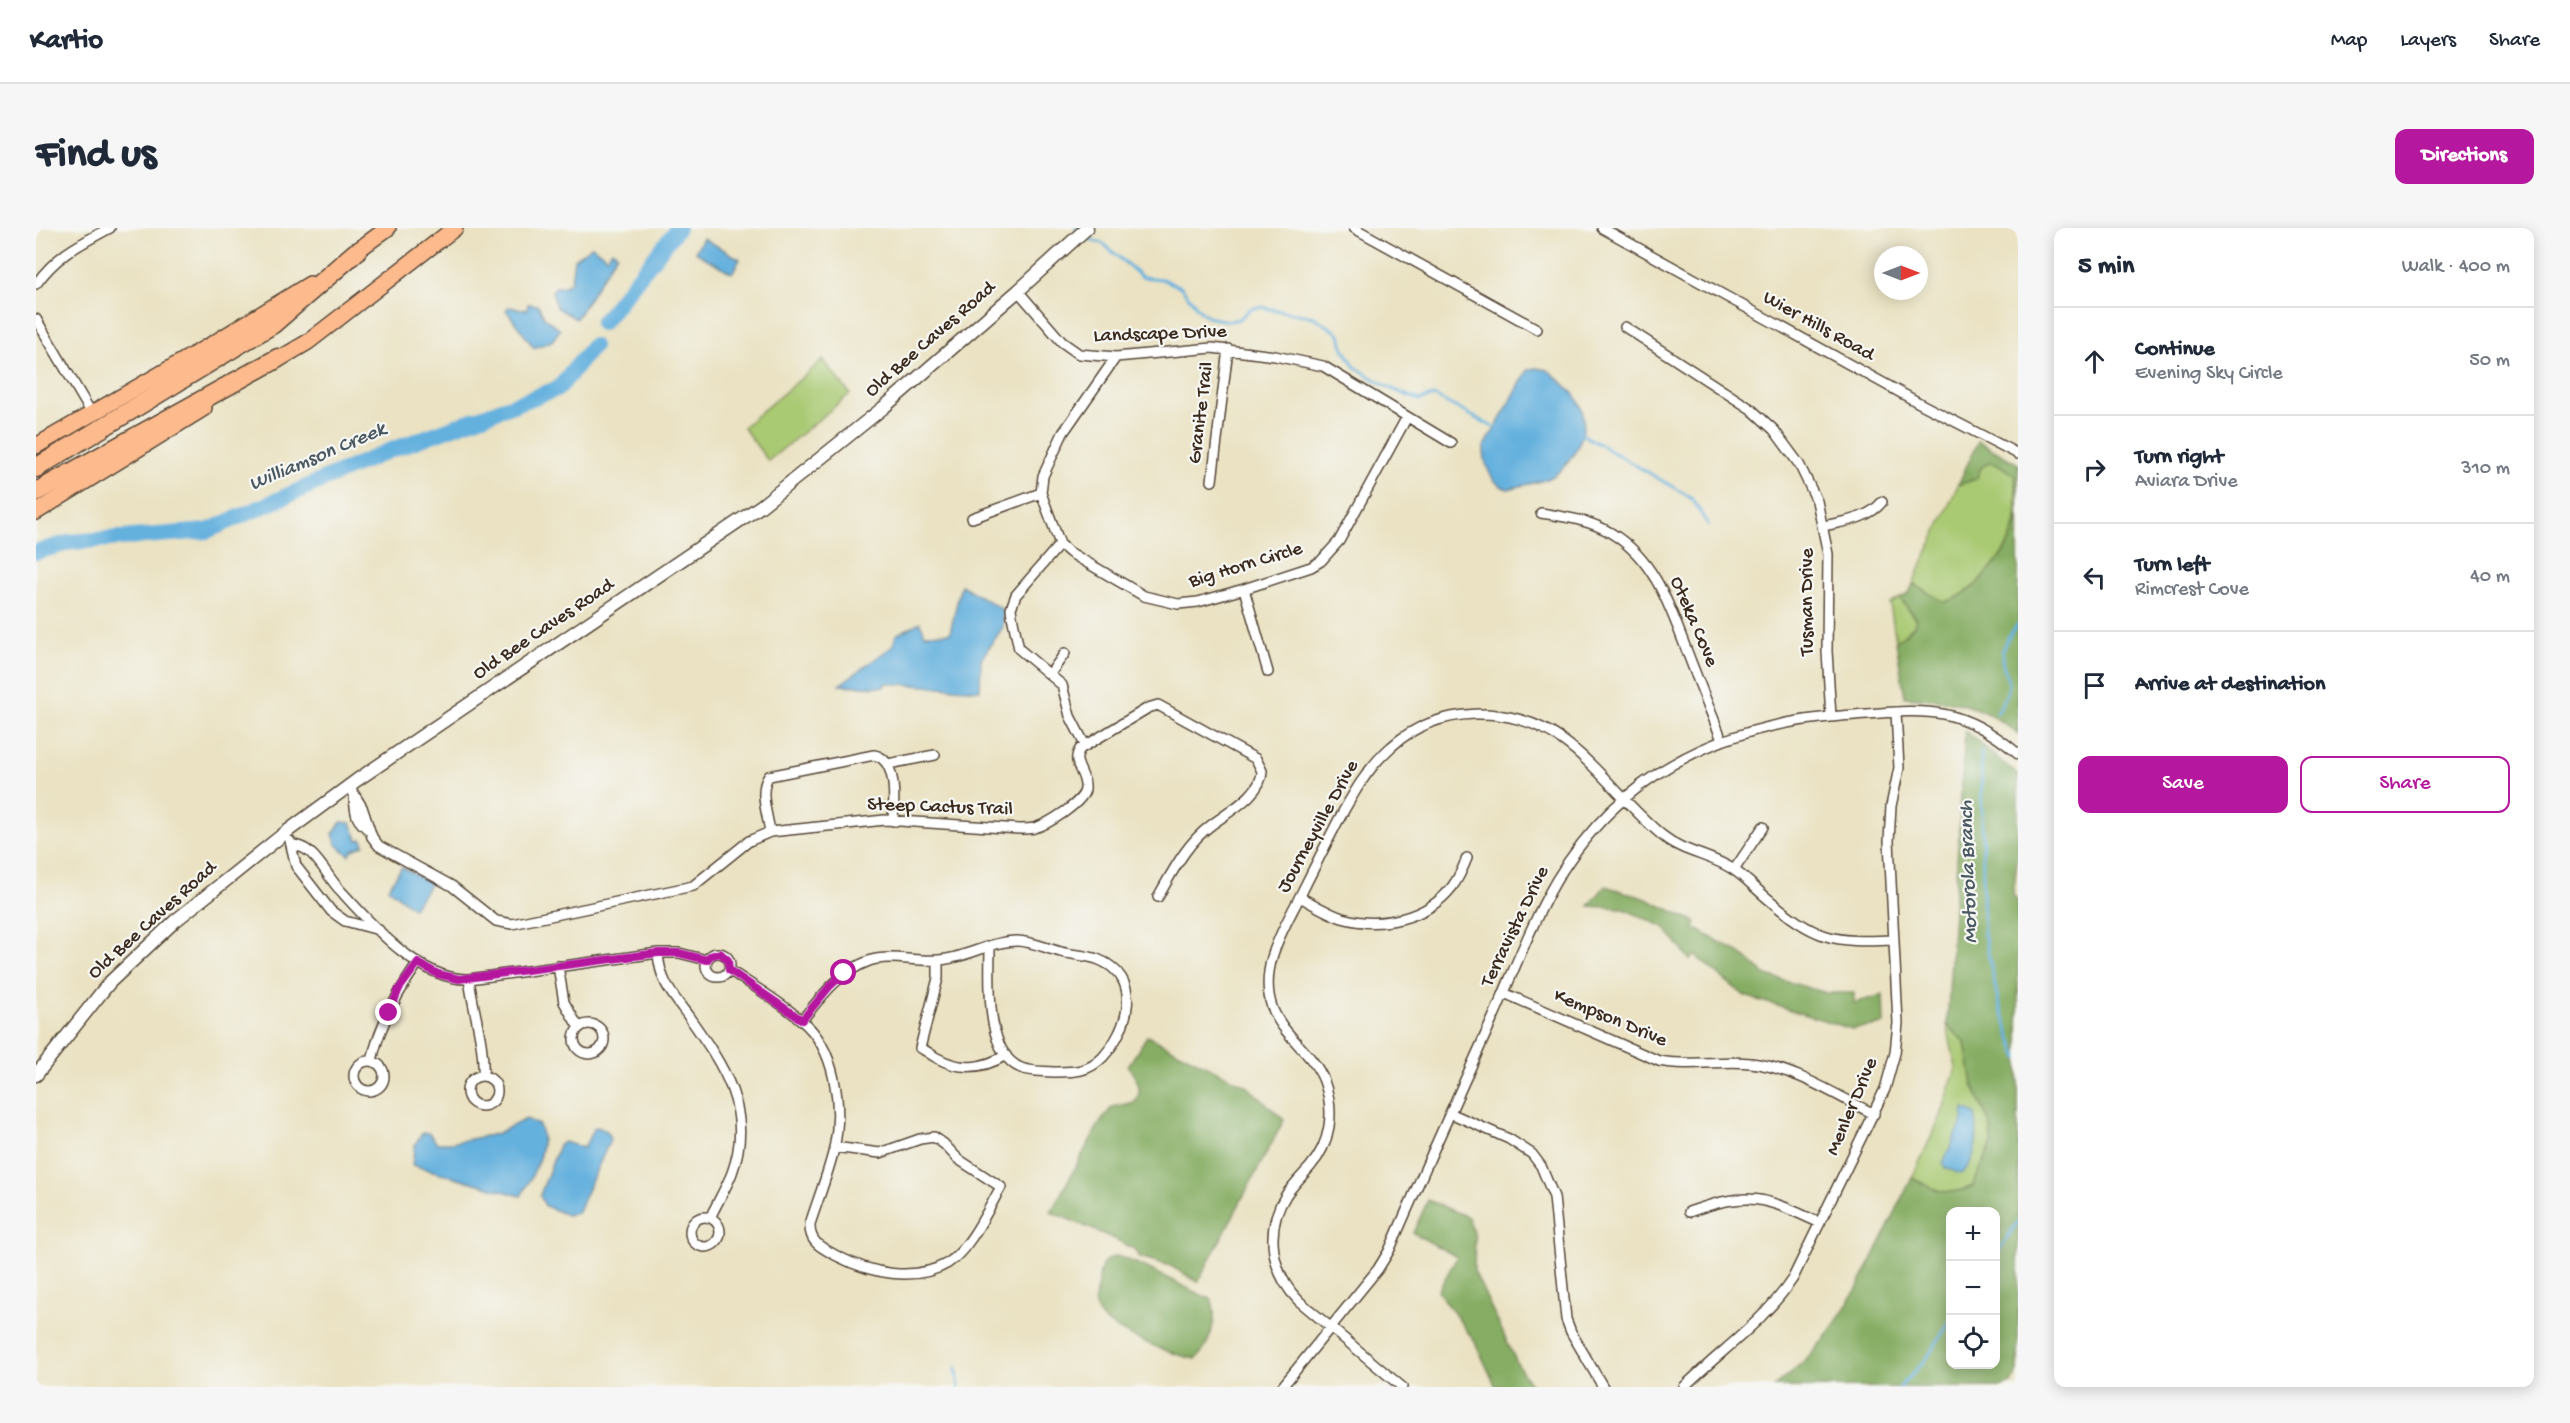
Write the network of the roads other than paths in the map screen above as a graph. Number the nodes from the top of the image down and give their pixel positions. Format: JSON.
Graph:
{"nodes":[{"id":1,"x":110,"y":228,"type":"edge"},
{"id":2,"x":388,"y":228,"type":"edge"},
{"id":3,"x":455,"y":228,"type":"edge"},
{"id":4,"x":1087,"y":228,"type":"edge"},
{"id":5,"x":1354,"y":228,"type":"edge"},
{"id":6,"x":1602,"y":228,"type":"edge"},
{"id":7,"x":356,"y":252,"type":"junction"},
{"id":8,"x":36,"y":284,"type":"edge"},
{"id":9,"x":1018,"y":291,"type":"junction"},
{"id":10,"x":36,"y":319,"type":"edge"},
{"id":11,"x":1625,"y":327,"type":"dead end"},
{"id":12,"x":1537,"y":329,"type":"dead end"},
{"id":13,"x":1228,"y":349,"type":"junction"},
{"id":14,"x":1116,"y":357,"type":"junction"},
{"id":15,"x":278,"y":358,"type":"junction"},
{"id":16,"x":92,"y":414,"type":"junction"},
{"id":17,"x":1407,"y":417,"type":"junction"},
{"id":18,"x":1451,"y":443,"type":"dead end"},
{"id":19,"x":36,"y":446,"type":"edge"},
{"id":20,"x":2018,"y":454,"type":"edge"},
{"id":21,"x":36,"y":468,"type":"edge"},
{"id":22,"x":1212,"y":481,"type":"dead end"},
{"id":23,"x":36,"y":492,"type":"edge"},
{"id":24,"x":1041,"y":493,"type":"junction"},
{"id":25,"x":1882,"y":502,"type":"dead end"},
{"id":26,"x":36,"y":512,"type":"edge"},
{"id":27,"x":1541,"y":513,"type":"dead end"},
{"id":28,"x":972,"y":518,"type":"dead end"},
{"id":29,"x":1824,"y":526,"type":"junction"},
{"id":30,"x":1060,"y":544,"type":"junction"},
{"id":31,"x":1244,"y":589,"type":"junction"},
{"id":32,"x":1065,"y":653,"type":"dead end"},
{"id":33,"x":1268,"y":672,"type":"dead end"},
{"id":34,"x":1050,"y":674,"type":"junction"},
{"id":35,"x":1896,"y":712,"type":"junction"},
{"id":36,"x":1831,"y":717,"type":"junction"},
{"id":37,"x":1722,"y":740,"type":"junction"},
{"id":38,"x":1085,"y":745,"type":"junction"},
{"id":39,"x":2018,"y":754,"type":"edge"},
{"id":40,"x":935,"y":755,"type":"dead end"},
{"id":41,"x":888,"y":764,"type":"junction"},
{"id":42,"x":351,"y":791,"type":"junction"},
{"id":43,"x":1624,"y":799,"type":"junction"},
{"id":44,"x":892,"y":821,"type":"junction"},
{"id":45,"x":1762,"y":827,"type":"dead end"},
{"id":46,"x":770,"y":832,"type":"junction"},
{"id":47,"x":288,"y":838,"type":"junction"},
{"id":48,"x":1467,"y":858,"type":"dead end"},
{"id":49,"x":1734,"y":870,"type":"junction"},
{"id":50,"x":331,"y":880,"type":"junction"},
{"id":51,"x":317,"y":893,"type":"junction"},
{"id":52,"x":1158,"y":897,"type":"dead end"},
{"id":53,"x":1300,"y":897,"type":"junction"},
{"id":54,"x":379,"y":930,"type":"junction"},
{"id":55,"x":1894,"y":940,"type":"junction"},
{"id":56,"x":990,"y":946,"type":"junction"},
{"id":57,"x":658,"y":953,"type":"junction"},
{"id":58,"x":707,"y":960,"type":"junction"},
{"id":59,"x":938,"y":960,"type":"junction"},
{"id":60,"x":418,"y":963,"type":"junction"},
{"id":61,"x":558,"y":966,"type":"junction"},
{"id":62,"x":729,"y":970,"type":"junction"},
{"id":63,"x":469,"y":979,"type":"junction"},
{"id":64,"x":1504,"y":993,"type":"junction"},
{"id":65,"x":802,"y":1020,"type":"junction"},
{"id":66,"x":579,"y":1028,"type":"dead end"},
{"id":67,"x":1006,"y":1055,"type":"junction"},
{"id":68,"x":372,"y":1061,"type":"dead end"},
{"id":69,"x":36,"y":1075,"type":"edge"},
{"id":70,"x":483,"y":1076,"type":"dead end"},
{"id":71,"x":1450,"y":1113,"type":"junction"},
{"id":72,"x":1874,"y":1114,"type":"junction"},
{"id":73,"x":834,"y":1148,"type":"junction"},
{"id":74,"x":1689,"y":1212,"type":"dead end"},
{"id":75,"x":710,"y":1218,"type":"dead end"},
{"id":76,"x":1820,"y":1223,"type":"junction"},
{"id":77,"x":1330,"y":1328,"type":"junction"},
{"id":78,"x":1282,"y":1387,"type":"edge"},
{"id":79,"x":1402,"y":1387,"type":"edge"},
{"id":80,"x":1603,"y":1387,"type":"edge"},
{"id":81,"x":1684,"y":1387,"type":"edge"}],
"edges":[{"from":1,"to":8,"type":"street"},
{"from":2,"to":7,"type":"main road"},
{"from":3,"to":15,"type":"main road"},
{"from":4,"to":9,"type":"street","name":"Old Bee Caves Road"},
{"from":5,"to":12,"type":"street"},
{"from":6,"to":20,"type":"street","name":"Wier Hills Road"},
{"from":7,"to":16,"type":"main road"},
{"from":7,"to":21,"type":"highway"},
{"from":9,"to":14,"type":"street","name":"Landscape Drive"},
{"from":9,"to":42,"type":"street","name":"Old Bee Caves Road"},
{"from":10,"to":16,"type":"street"},
{"from":11,"to":29,"type":"street","name":"Tusman Drive"},
{"from":13,"to":14,"type":"street","name":"Landscape Drive"},
{"from":13,"to":17,"type":"street","name":"Landscape Drive"},
{"from":13,"to":22,"type":"street","name":"Granite Trail"},
{"from":14,"to":24,"type":"street"},
{"from":15,"to":23,"type":"highway"},
{"from":15,"to":26,"type":"main road"},
{"from":16,"to":19,"type":"main road"},
{"from":17,"to":18,"type":"street","name":"Landscape Drive"},
{"from":17,"to":31,"type":"street","name":"Big Horn Circle"},
{"from":24,"to":28,"type":"street"},
{"from":24,"to":30,"type":"street"},
{"from":25,"to":29,"type":"street"},
{"from":27,"to":37,"type":"street","name":"Oteka Cove"},
{"from":29,"to":36,"type":"street","name":"Tusman Drive"},
{"from":30,"to":31,"type":"street","name":"Big Horn Circle"},
{"from":30,"to":34,"type":"street"},
{"from":31,"to":33,"type":"street"},
{"from":32,"to":34,"type":"street"},
{"from":34,"to":38,"type":"street"},
{"from":35,"to":36,"type":"street","name":"Terravista Drive"},
{"from":35,"to":39,"type":"street","name":"Terravista Drive"},
{"from":35,"to":55,"type":"street","name":"Menler Drive"},
{"from":36,"to":37,"type":"street","name":"Terravista Drive"},
{"from":37,"to":43,"type":"street","name":"Terravista Drive"},
{"from":38,"to":44,"type":"street","name":"Steep Cactus Trail"},
{"from":38,"to":52,"type":"street"},
{"from":40,"to":41,"type":"street"},
{"from":41,"to":44,"type":"street"},
{"from":41,"to":46,"type":"street"},
{"from":42,"to":46,"type":"street","name":"Steep Cactus Trail"},
{"from":42,"to":47,"type":"street","name":"Old Bee Caves Road"},
{"from":43,"to":49,"type":"street","name":"Journeyville Drive"},
{"from":43,"to":53,"type":"street","name":"Journeyville Drive"},
{"from":43,"to":64,"type":"street","name":"Terravista Drive"},
{"from":44,"to":46,"type":"street","name":"Steep Cactus Trail"},
{"from":45,"to":49,"type":"street"},
{"from":47,"to":50,"type":"street"},
{"from":47,"to":51,"type":"street"},
{"from":47,"to":69,"type":"street","name":"Old Bee Caves Road"},
{"from":48,"to":53,"type":"street"},
{"from":49,"to":55,"type":"street","name":"Journeyville Drive"},
{"from":50,"to":51,"type":"street"},
{"from":50,"to":54,"type":"street"},
{"from":51,"to":54,"type":"street"},
{"from":53,"to":77,"type":"street","name":"Journeyville Drive"},
{"from":54,"to":60,"type":"street"},
{"from":55,"to":72,"type":"street","name":"Menler Drive"},
{"from":56,"to":59,"type":"street"},
{"from":56,"to":67,"type":"street"},
{"from":56,"to":67,"type":"street"},
{"from":57,"to":58,"type":"street"},
{"from":57,"to":61,"type":"street"},
{"from":57,"to":75,"type":"street"},
{"from":58,"to":62,"type":"street"},
{"from":58,"to":62,"type":"street"},
{"from":59,"to":65,"type":"street"},
{"from":59,"to":67,"type":"street"},
{"from":60,"to":63,"type":"street"},
{"from":60,"to":68,"type":"street"},
{"from":61,"to":63,"type":"street"},
{"from":61,"to":66,"type":"street"},
{"from":62,"to":65,"type":"street"},
{"from":63,"to":70,"type":"street"},
{"from":64,"to":71,"type":"street","name":"Terravista Drive"},
{"from":64,"to":72,"type":"street","name":"Kempson Drive"},
{"from":65,"to":73,"type":"street"},
{"from":71,"to":77,"type":"street","name":"Terravista Drive"},
{"from":71,"to":80,"type":"street"},
{"from":72,"to":76,"type":"street","name":"Menler Drive"},
{"from":73,"to":73,"type":"street"},
{"from":74,"to":76,"type":"street"},
{"from":76,"to":81,"type":"street","name":"Menler Drive"},
{"from":77,"to":78,"type":"street","name":"Terravista Drive"},
{"from":77,"to":79,"type":"street","name":"Journeyville Drive"}]}
